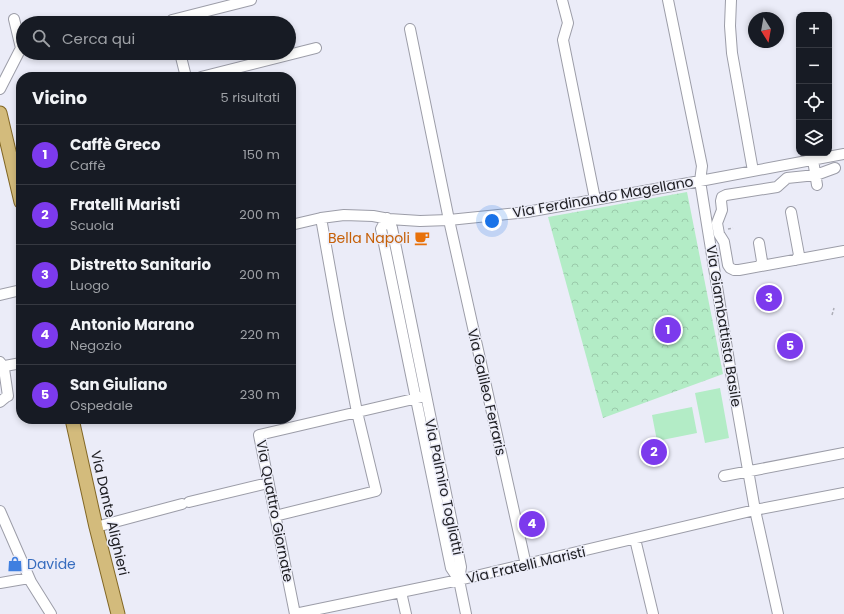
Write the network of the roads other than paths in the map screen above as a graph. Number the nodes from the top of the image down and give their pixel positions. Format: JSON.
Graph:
{"nodes":[{"id":1,"x":251,"y":0,"type":"edge"},
{"id":2,"x":562,"y":0,"type":"edge"},
{"id":3,"x":668,"y":0,"type":"edge"},
{"id":4,"x":731,"y":0,"type":"edge"},
{"id":5,"x":188,"y":16,"type":"edge"},
{"id":6,"x":14,"y":19,"type":"dead end"},
{"id":7,"x":16,"y":26,"type":"edge"},
{"id":8,"x":410,"y":29,"type":"dead end"},
{"id":9,"x":316,"y":48,"type":"dead end"},
{"id":10,"x":296,"y":53,"type":"edge"},
{"id":11,"x":16,"y":59,"type":"edge"},
{"id":12,"x":182,"y":60,"type":"edge"},
{"id":13,"x":268,"y":60,"type":"edge"},
{"id":14,"x":185,"y":72,"type":"edge"},
{"id":15,"x":221,"y":72,"type":"edge"},
{"id":16,"x":0,"y":88,"type":"edge"},
{"id":17,"x":0,"y":113,"type":"edge"},
{"id":18,"x":844,"y":154,"type":"edge"},
{"id":19,"x":813,"y":160,"type":"junction"},
{"id":20,"x":836,"y":168,"type":"dead end"},
{"id":21,"x":753,"y":171,"type":"junction"},
{"id":22,"x":816,"y":175,"type":"junction"},
{"id":23,"x":16,"y":181,"type":"edge"},
{"id":24,"x":700,"y":181,"type":"junction"},
{"id":25,"x":818,"y":186,"type":"dead end"},
{"id":26,"x":596,"y":199,"type":"junction"},
{"id":27,"x":791,"y":212,"type":"dead end"},
{"id":28,"x":321,"y":218,"type":"junction"},
{"id":29,"x":387,"y":218,"type":"junction"},
{"id":30,"x":449,"y":220,"type":"junction"},
{"id":31,"x":296,"y":224,"type":"edge"},
{"id":32,"x":718,"y":231,"type":"junction"},
{"id":33,"x":759,"y":243,"type":"dead end"},
{"id":34,"x":844,"y":252,"type":"edge"},
{"id":35,"x":796,"y":260,"type":"junction"},
{"id":36,"x":760,"y":266,"type":"junction"},
{"id":37,"x":16,"y":291,"type":"edge"},
{"id":38,"x":0,"y":295,"type":"edge"},
{"id":39,"x":16,"y":363,"type":"edge"},
{"id":40,"x":2,"y":364,"type":"edge"},
{"id":41,"x":421,"y":397,"type":"junction"},
{"id":42,"x":0,"y":402,"type":"edge"},
{"id":43,"x":358,"y":412,"type":"junction"},
{"id":44,"x":73,"y":424,"type":"edge"},
{"id":45,"x":844,"y":453,"type":"edge"},
{"id":46,"x":749,"y":472,"type":"junction"},
{"id":47,"x":724,"y":476,"type":"dead end"},
{"id":48,"x":268,"y":483,"type":"junction"},
{"id":49,"x":844,"y":493,"type":"edge"},
{"id":50,"x":0,"y":510,"type":"edge"},
{"id":51,"x":756,"y":510,"type":"junction"},
{"id":52,"x":275,"y":516,"type":"junction"},
{"id":53,"x":96,"y":527,"type":"junction"},
{"id":54,"x":635,"y":539,"type":"junction"},
{"id":55,"x":526,"y":565,"type":"junction"},
{"id":56,"x":29,"y":578,"type":"junction"},
{"id":57,"x":459,"y":580,"type":"junction"},
{"id":58,"x":0,"y":583,"type":"edge"},
{"id":59,"x":401,"y":592,"type":"junction"},
{"id":60,"x":335,"y":610,"type":"edge"},
{"id":61,"x":51,"y":614,"type":"edge"},
{"id":62,"x":118,"y":614,"type":"edge"},
{"id":63,"x":295,"y":614,"type":"edge"},
{"id":64,"x":406,"y":614,"type":"edge"},
{"id":65,"x":466,"y":614,"type":"edge"},
{"id":66,"x":653,"y":614,"type":"edge"},
{"id":67,"x":778,"y":614,"type":"edge"}],
"edges":[{"from":1,"to":5,"type":"street"},
{"from":2,"to":26,"type":"street"},
{"from":3,"to":24,"type":"street","name":"Via Giambattista Basile"},
{"from":4,"to":21,"type":"street"},
{"from":6,"to":7,"type":"street"},
{"from":8,"to":30,"type":"street","name":"Via Galileo Ferraris"},
{"from":9,"to":10,"type":"street"},
{"from":11,"to":16,"type":"street"},
{"from":12,"to":14,"type":"street"},
{"from":13,"to":15,"type":"street"},
{"from":17,"to":23,"type":"main road"},
{"from":18,"to":19,"type":"street","name":"Via Ferdinando Magellano"},
{"from":19,"to":21,"type":"street","name":"Via Ferdinando Magellano"},
{"from":19,"to":22,"type":"street"},
{"from":20,"to":22,"type":"street"},
{"from":21,"to":24,"type":"street","name":"Via Ferdinando Magellano"},
{"from":22,"to":25,"type":"street"},
{"from":22,"to":32,"type":"street"},
{"from":24,"to":26,"type":"street","name":"Via Ferdinando Magellano"},
{"from":24,"to":32,"type":"street","name":"Via Giambattista Basile"},
{"from":26,"to":30,"type":"street","name":"Via Ferdinando Magellano"},
{"from":27,"to":35,"type":"street"},
{"from":28,"to":29,"type":"street","name":"Via Ferdinando Magellano"},
{"from":28,"to":31,"type":"street","name":"Via Ferdinando Magellano"},
{"from":28,"to":43,"type":"street"},
{"from":29,"to":30,"type":"street","name":"Via Ferdinando Magellano"},
{"from":29,"to":41,"type":"street","name":"Via Palmiro Togliatti"},
{"from":30,"to":55,"type":"street","name":"Via Galileo Ferraris"},
{"from":32,"to":36,"type":"street"},
{"from":32,"to":46,"type":"street","name":"Via Giambattista Basile"},
{"from":33,"to":36,"type":"street"},
{"from":34,"to":35,"type":"street"},
{"from":35,"to":36,"type":"street"},
{"from":37,"to":38,"type":"street"},
{"from":39,"to":40,"type":"street"},
{"from":40,"to":42,"type":"street"},
{"from":41,"to":43,"type":"street","name":"Via Quattro Giornate"},
{"from":41,"to":57,"type":"street","name":"Via Palmiro Togliatti"},
{"from":43,"to":48,"type":"street","name":"Via Quattro Giornate"},
{"from":43,"to":52,"type":"street"},
{"from":44,"to":53,"type":"main road","name":"Via Dante Alighieri"},
{"from":45,"to":46,"type":"street"},
{"from":46,"to":47,"type":"street"},
{"from":46,"to":51,"type":"street","name":"Via Giambattista Basile"},
{"from":48,"to":52,"type":"street","name":"Via Quattro Giornate"},
{"from":48,"to":53,"type":"street"},
{"from":49,"to":51,"type":"street","name":"Via Fratelli Maristi"},
{"from":50,"to":56,"type":"street"},
{"from":51,"to":54,"type":"street","name":"Via Fratelli Maristi"},
{"from":51,"to":67,"type":"street","name":"Via Giambattista Basile"},
{"from":52,"to":63,"type":"street","name":"Via Quattro Giornate"},
{"from":53,"to":62,"type":"main road","name":"Via Dante Alighieri"},
{"from":54,"to":55,"type":"street","name":"Via Fratelli Maristi"},
{"from":54,"to":66,"type":"street"},
{"from":55,"to":57,"type":"street","name":"Via Fratelli Maristi"},
{"from":56,"to":58,"type":"street"},
{"from":56,"to":61,"type":"street"},
{"from":57,"to":59,"type":"street","name":"Via Fratelli Maristi"},
{"from":57,"to":65,"type":"street","name":"Via Palmiro Togliatti"},
{"from":59,"to":60,"type":"street","name":"Via Fratelli Maristi"},
{"from":59,"to":64,"type":"street"},
{"from":60,"to":63,"type":"street","name":"Via Fratelli Maristi"}]}
